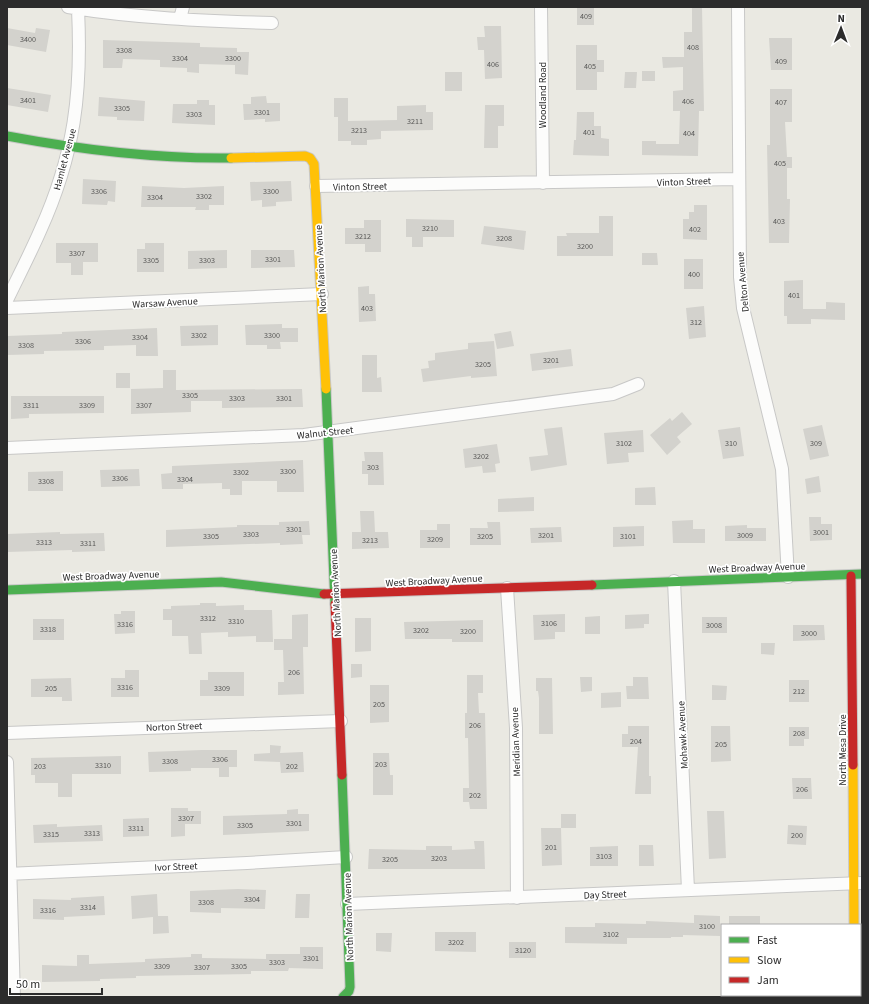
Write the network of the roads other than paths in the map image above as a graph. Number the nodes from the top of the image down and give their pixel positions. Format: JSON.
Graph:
{"nodes":[{"id":1,"x":183,"y":7,"type":"edge"},
{"id":2,"x":541,"y":7,"type":"edge"},
{"id":3,"x":738,"y":7,"type":"edge"},
{"id":4,"x":73,"y":8,"type":"edge"},
{"id":5,"x":180,"y":19,"type":"junction"},
{"id":6,"x":272,"y":23,"type":"dead end"},
{"id":7,"x":7,"y":136,"type":"edge"},
{"id":8,"x":69,"y":148,"type":"junction"},
{"id":9,"x":738,"y":179,"type":"junction"},
{"id":10,"x":543,"y":183,"type":"junction"},
{"id":11,"x":316,"y":186,"type":"junction"},
{"id":12,"x":322,"y":294,"type":"junction"},
{"id":13,"x":7,"y":300,"type":"edge"},
{"id":14,"x":7,"y":308,"type":"edge"},
{"id":15,"x":638,"y":384,"type":"dead end"},
{"id":16,"x":328,"y":433,"type":"junction"},
{"id":17,"x":7,"y":448,"type":"edge"},
{"id":18,"x":862,"y":574,"type":"edge"},
{"id":19,"x":851,"y":576,"type":"junction"},
{"id":20,"x":788,"y":577,"type":"junction"},
{"id":21,"x":674,"y":581,"type":"junction"},
{"id":22,"x":507,"y":588,"type":"junction"},
{"id":23,"x":7,"y":590,"type":"edge"},
{"id":24,"x":335,"y":595,"type":"junction"},
{"id":25,"x":341,"y":721,"type":"junction"},
{"id":26,"x":7,"y":733,"type":"edge"},
{"id":27,"x":7,"y":762,"type":"edge"},
{"id":28,"x":346,"y":857,"type":"junction"},
{"id":29,"x":9,"y":873,"type":"edge"},
{"id":30,"x":858,"y":884,"type":"edge"},
{"id":31,"x":688,"y":890,"type":"junction"},
{"id":32,"x":517,"y":898,"type":"junction"},
{"id":33,"x":347,"y":904,"type":"junction"},
{"id":34,"x":854,"y":924,"type":"edge"},
{"id":35,"x":14,"y":997,"type":"edge"},
{"id":36,"x":343,"y":997,"type":"edge"}],
"edges":[{"from":1,"to":5,"type":"street"},
{"from":2,"to":10,"type":"street","name":"Woodland Road"},
{"from":3,"to":9,"type":"street","name":"Delton Avenue"},
{"from":4,"to":5,"type":"street"},
{"from":4,"to":8,"type":"street","name":"Hamlet Avenue"},
{"from":5,"to":6,"type":"street"},
{"from":7,"to":8,"type":"street"},
{"from":8,"to":11,"type":"street"},
{"from":8,"to":13,"type":"street","name":"Hamlet Avenue"},
{"from":9,"to":10,"type":"street","name":"Vinton Street"},
{"from":9,"to":20,"type":"street","name":"Delton Avenue"},
{"from":10,"to":11,"type":"street","name":"Vinton Street"},
{"from":11,"to":12,"type":"street","name":"North Marion Avenue"},
{"from":12,"to":14,"type":"street","name":"Warsaw Avenue"},
{"from":12,"to":16,"type":"street","name":"North Marion Avenue"},
{"from":15,"to":16,"type":"street","name":"Walnut Street"},
{"from":16,"to":17,"type":"street","name":"Walnut Street"},
{"from":16,"to":24,"type":"street","name":"North Marion Avenue"},
{"from":18,"to":19,"type":"street","name":"West Broadway Avenue"},
{"from":19,"to":20,"type":"street","name":"West Broadway Avenue"},
{"from":19,"to":30,"type":"street","name":"North Mesa Drive"},
{"from":20,"to":21,"type":"street","name":"West Broadway Avenue"},
{"from":21,"to":22,"type":"street","name":"West Broadway Avenue"},
{"from":21,"to":31,"type":"street","name":"Mohawk Avenue"},
{"from":22,"to":24,"type":"street","name":"West Broadway Avenue"},
{"from":22,"to":32,"type":"street","name":"Meridian Avenue"},
{"from":23,"to":24,"type":"street","name":"West Broadway Avenue"},
{"from":24,"to":25,"type":"street","name":"North Marion Avenue"},
{"from":25,"to":26,"type":"street","name":"Norton Street"},
{"from":25,"to":28,"type":"street","name":"North Marion Avenue"},
{"from":27,"to":29,"type":"street"},
{"from":28,"to":29,"type":"street","name":"Ivor Street"},
{"from":28,"to":33,"type":"street","name":"North Marion Avenue"},
{"from":29,"to":35,"type":"street"},
{"from":30,"to":31,"type":"street","name":"Day Street"},
{"from":30,"to":34,"type":"street","name":"North Mesa Drive"},
{"from":31,"to":32,"type":"street","name":"Day Street"},
{"from":32,"to":33,"type":"street","name":"Day Street"},
{"from":33,"to":36,"type":"street","name":"North Marion Avenue"}]}
